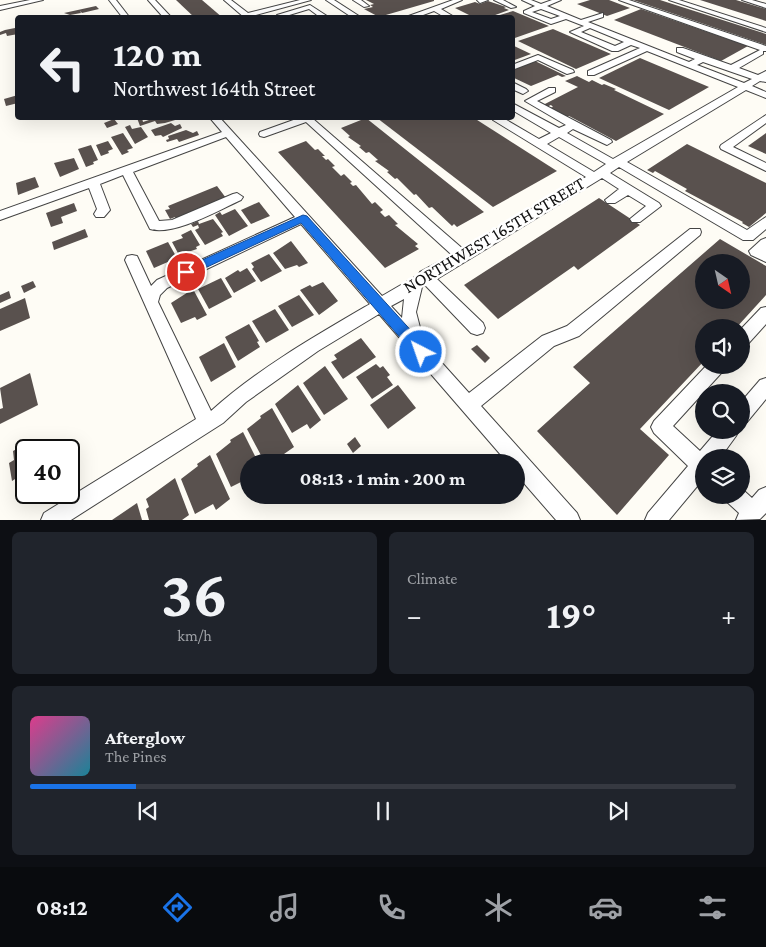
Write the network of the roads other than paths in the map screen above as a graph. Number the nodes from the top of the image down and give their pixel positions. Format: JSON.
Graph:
{"nodes":[{"id":1,"x":40,"y":0,"type":"edge"},
{"id":2,"x":112,"y":0,"type":"edge"},
{"id":3,"x":152,"y":0,"type":"edge"},
{"id":4,"x":226,"y":0,"type":"edge"},
{"id":5,"x":308,"y":0,"type":"edge"},
{"id":6,"x":329,"y":0,"type":"edge"},
{"id":7,"x":356,"y":0,"type":"edge"},
{"id":8,"x":458,"y":0,"type":"edge"},
{"id":9,"x":497,"y":0,"type":"edge"},
{"id":10,"x":525,"y":0,"type":"edge"},
{"id":11,"x":558,"y":0,"type":"edge"},
{"id":12,"x":622,"y":0,"type":"edge"},
{"id":13,"x":672,"y":0,"type":"edge"},
{"id":14,"x":687,"y":0,"type":"edge"},
{"id":15,"x":745,"y":0,"type":"edge"},
{"id":16,"x":291,"y":2,"type":"edge"},
{"id":17,"x":366,"y":6,"type":"dead end"},
{"id":18,"x":542,"y":6,"type":"junction"},
{"id":19,"x":766,"y":6,"type":"edge"},
{"id":20,"x":513,"y":7,"type":"dead end"},
{"id":21,"x":0,"y":8,"type":"edge"},
{"id":22,"x":343,"y":8,"type":"junction"},
{"id":23,"x":435,"y":9,"type":"junction"},
{"id":24,"x":124,"y":15,"type":"edge"},
{"id":25,"x":167,"y":15,"type":"edge"},
{"id":26,"x":248,"y":15,"type":"edge"},
{"id":27,"x":252,"y":15,"type":"edge"},
{"id":28,"x":285,"y":15,"type":"edge"},
{"id":29,"x":322,"y":15,"type":"edge"},
{"id":30,"x":326,"y":15,"type":"edge"},
{"id":31,"x":354,"y":15,"type":"edge"},
{"id":32,"x":416,"y":15,"type":"edge"},
{"id":33,"x":447,"y":15,"type":"edge"},
{"id":34,"x":600,"y":15,"type":"dead end"},
{"id":35,"x":567,"y":16,"type":"junction"},
{"id":36,"x":581,"y":22,"type":"junction"},
{"id":37,"x":766,"y":24,"type":"edge"},
{"id":38,"x":590,"y":26,"type":"junction"},
{"id":39,"x":766,"y":30,"type":"edge"},
{"id":40,"x":611,"y":34,"type":"junction"},
{"id":41,"x":631,"y":42,"type":"junction"},
{"id":42,"x":650,"y":49,"type":"junction"},
{"id":43,"x":680,"y":50,"type":"dead end"},
{"id":44,"x":763,"y":51,"type":"edge"},
{"id":45,"x":636,"y":52,"type":"junction"},
{"id":46,"x":702,"y":59,"type":"junction"},
{"id":47,"x":688,"y":64,"type":"junction"},
{"id":48,"x":515,"y":67,"type":"edge"},
{"id":49,"x":732,"y":68,"type":"junction"},
{"id":50,"x":676,"y":69,"type":"junction"},
{"id":51,"x":570,"y":72,"type":"dead end"},
{"id":52,"x":591,"y":73,"type":"dead end"},
{"id":53,"x":720,"y":77,"type":"junction"},
{"id":54,"x":763,"y":78,"type":"edge"},
{"id":55,"x":515,"y":86,"type":"edge"},
{"id":56,"x":744,"y":87,"type":"junction"},
{"id":57,"x":523,"y":90,"type":"dead end"},
{"id":58,"x":552,"y":90,"type":"dead end"},
{"id":59,"x":766,"y":95,"type":"edge"},
{"id":60,"x":541,"y":108,"type":"junction"},
{"id":61,"x":517,"y":110,"type":"edge"},
{"id":62,"x":766,"y":118,"type":"edge"},
{"id":63,"x":217,"y":120,"type":"edge"},
{"id":64,"x":302,"y":120,"type":"edge"},
{"id":65,"x":310,"y":120,"type":"edge"},
{"id":66,"x":501,"y":120,"type":"edge"},
{"id":67,"x":573,"y":125,"type":"junction"},
{"id":68,"x":228,"y":133,"type":"junction"},
{"id":69,"x":560,"y":133,"type":"junction"},
{"id":70,"x":264,"y":134,"type":"dead end"},
{"id":71,"x":607,"y":142,"type":"dead end"},
{"id":72,"x":540,"y":143,"type":"junction"},
{"id":73,"x":616,"y":162,"type":"junction"},
{"id":74,"x":766,"y":167,"type":"edge"},
{"id":75,"x":126,"y":170,"type":"junction"},
{"id":76,"x":596,"y":174,"type":"junction"},
{"id":77,"x":93,"y":182,"type":"junction"},
{"id":78,"x":628,"y":189,"type":"junction"},
{"id":79,"x":237,"y":197,"type":"dead end"},
{"id":80,"x":611,"y":200,"type":"dead end"},
{"id":81,"x":100,"y":214,"type":"dead end"},
{"id":82,"x":0,"y":216,"type":"edge"},
{"id":83,"x":303,"y":218,"type":"junction"},
{"id":84,"x":636,"y":219,"type":"dead end"},
{"id":85,"x":766,"y":222,"type":"edge"},
{"id":86,"x":695,"y":232,"type":"dead end"},
{"id":87,"x":766,"y":243,"type":"edge"},
{"id":88,"x":461,"y":255,"type":"junction"},
{"id":89,"x":766,"y":257,"type":"edge"},
{"id":90,"x":132,"y":260,"type":"dead end"},
{"id":91,"x":421,"y":279,"type":"junction"},
{"id":92,"x":151,"y":302,"type":"junction"},
{"id":93,"x":379,"y":304,"type":"junction"},
{"id":94,"x":766,"y":313,"type":"edge"},
{"id":95,"x":477,"y":328,"type":"dead end"},
{"id":96,"x":750,"y":330,"type":"edge"},
{"id":97,"x":421,"y":352,"type":"junction"},
{"id":98,"x":710,"y":374,"type":"edge"},
{"id":99,"x":766,"y":386,"type":"edge"},
{"id":100,"x":468,"y":405,"type":"junction"},
{"id":101,"x":750,"y":405,"type":"edge"},
{"id":102,"x":207,"y":423,"type":"junction"},
{"id":103,"x":723,"y":439,"type":"edge"},
{"id":104,"x":715,"y":449,"type":"edge"},
{"id":105,"x":695,"y":456,"type":"edge"},
{"id":106,"x":695,"y":473,"type":"edge"},
{"id":107,"x":51,"y":520,"type":"edge"},
{"id":108,"x":570,"y":520,"type":"edge"},
{"id":109,"x":655,"y":520,"type":"edge"}],
"edges":[{"from":1,"to":21,"type":"street"},
{"from":2,"to":24,"type":"street"},
{"from":3,"to":25,"type":"street"},
{"from":4,"to":26,"type":"street"},
{"from":5,"to":16,"type":"street"},
{"from":6,"to":22,"type":"street"},
{"from":7,"to":17,"type":"street"},
{"from":8,"to":23,"type":"street"},
{"from":9,"to":20,"type":"street"},
{"from":10,"to":18,"type":"street"},
{"from":11,"to":18,"type":"street"},
{"from":12,"to":44,"type":"street"},
{"from":13,"to":39,"type":"street"},
{"from":14,"to":37,"type":"street"},
{"from":15,"to":19,"type":"street"},
{"from":16,"to":27,"type":"street"},
{"from":18,"to":35,"type":"street"},
{"from":18,"to":35,"type":"street"},
{"from":22,"to":30,"type":"street"},
{"from":22,"to":31,"type":"street"},
{"from":23,"to":32,"type":"street"},
{"from":23,"to":33,"type":"street"},
{"from":28,"to":29,"type":"street"},
{"from":34,"to":36,"type":"street"},
{"from":35,"to":36,"type":"street"},
{"from":36,"to":38,"type":"street"},
{"from":38,"to":40,"type":"street"},
{"from":38,"to":41,"type":"street"},
{"from":40,"to":41,"type":"street"},
{"from":40,"to":42,"type":"street"},
{"from":41,"to":42,"type":"street"},
{"from":42,"to":45,"type":"street"},
{"from":42,"to":47,"type":"street"},
{"from":43,"to":46,"type":"street"},
{"from":44,"to":49,"type":"street"},
{"from":45,"to":50,"type":"street"},
{"from":45,"to":52,"type":"street"},
{"from":46,"to":47,"type":"street"},
{"from":46,"to":49,"type":"street"},
{"from":47,"to":50,"type":"street"},
{"from":47,"to":53,"type":"street"},
{"from":48,"to":51,"type":"street"},
{"from":49,"to":54,"type":"street"},
{"from":50,"to":53,"type":"street"},
{"from":53,"to":56,"type":"street"},
{"from":54,"to":56,"type":"street","name":"NORTHWEST 165TH STREET"},
{"from":55,"to":57,"type":"street"},
{"from":56,"to":59,"type":"street"},
{"from":56,"to":73,"type":"street","name":"NORTHWEST 165TH STREET"},
{"from":58,"to":60,"type":"street"},
{"from":60,"to":61,"type":"street"},
{"from":60,"to":67,"type":"street"},
{"from":61,"to":69,"type":"street"},
{"from":62,"to":74,"type":"street"},
{"from":63,"to":68,"type":"street"},
{"from":64,"to":70,"type":"street"},
{"from":65,"to":88,"type":"street"},
{"from":66,"to":72,"type":"street"},
{"from":67,"to":69,"type":"street"},
{"from":67,"to":71,"type":"street"},
{"from":68,"to":75,"type":"street"},
{"from":68,"to":83,"type":"street"},
{"from":69,"to":72,"type":"street"},
{"from":69,"to":73,"type":"street"},
{"from":72,"to":76,"type":"street"},
{"from":73,"to":76,"type":"street","name":"NORTHWEST 165TH STREET"},
{"from":73,"to":85,"type":"street"},
{"from":75,"to":77,"type":"street"},
{"from":75,"to":79,"type":"street"},
{"from":76,"to":78,"type":"street"},
{"from":76,"to":88,"type":"street","name":"NORTHWEST 165TH STREET"},
{"from":77,"to":81,"type":"street"},
{"from":77,"to":82,"type":"street"},
{"from":78,"to":80,"type":"street"},
{"from":78,"to":84,"type":"street"},
{"from":83,"to":92,"type":"street"},
{"from":83,"to":93,"type":"street"},
{"from":86,"to":100,"type":"street"},
{"from":87,"to":89,"type":"street"},
{"from":88,"to":91,"type":"street","name":"NORTHWEST 165TH STREET"},
{"from":90,"to":92,"type":"street"},
{"from":91,"to":93,"type":"street","name":"NORTHWEST 165TH STREET"},
{"from":91,"to":95,"type":"street"},
{"from":91,"to":97,"type":"street"},
{"from":92,"to":102,"type":"street"},
{"from":93,"to":97,"type":"street"},
{"from":93,"to":102,"type":"street","name":"NORTHWEST 165TH STREET"},
{"from":94,"to":96,"type":"street"},
{"from":97,"to":100,"type":"street"},
{"from":98,"to":105,"type":"street"},
{"from":99,"to":101,"type":"street"},
{"from":100,"to":108,"type":"street"},
{"from":102,"to":107,"type":"street","name":"NORTHWEST 165TH STREET"},
{"from":103,"to":104,"type":"street"},
{"from":106,"to":109,"type":"lane"}]}
